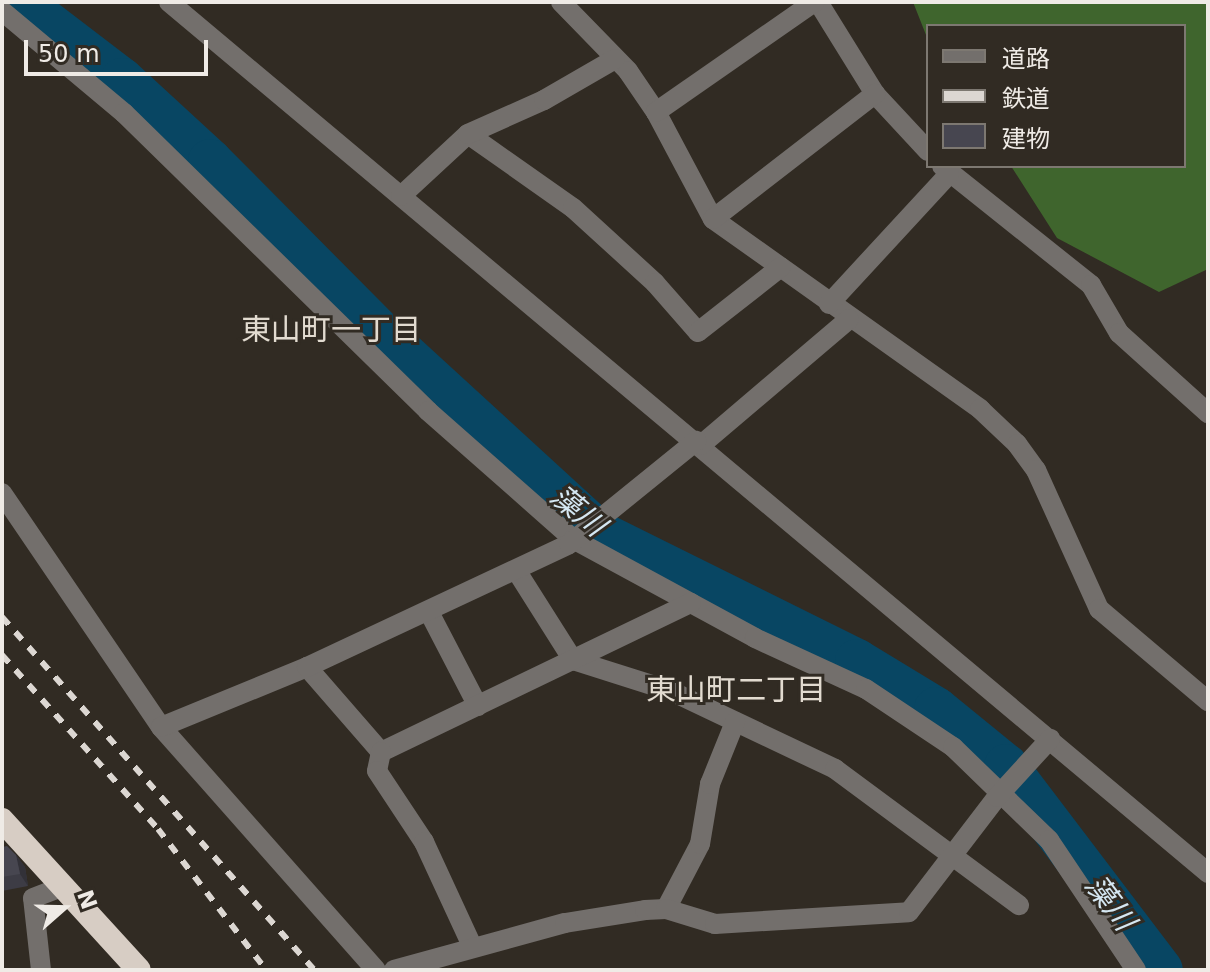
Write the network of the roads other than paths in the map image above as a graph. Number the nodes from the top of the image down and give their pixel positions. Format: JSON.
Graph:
{"nodes":[{"id":1,"x":561,"y":2,"type":"edge"},
{"id":2,"x":816,"y":2,"type":"edge"},
{"id":3,"x":173,"y":3,"type":"edge"},
{"id":4,"x":2,"y":11,"type":"edge"},
{"id":5,"x":615,"y":59,"type":"junction"},
{"id":6,"x":875,"y":94,"type":"junction"},
{"id":7,"x":656,"y":112,"type":"junction"},
{"id":8,"x":468,"y":134,"type":"junction"},
{"id":9,"x":926,"y":149,"type":"edge"},
{"id":10,"x":946,"y":170,"type":"edge"},
{"id":11,"x":401,"y":196,"type":"junction"},
{"id":12,"x":713,"y":219,"type":"junction"},
{"id":13,"x":781,"y":267,"type":"junction"},
{"id":14,"x":829,"y":304,"type":"junction"},
{"id":15,"x":849,"y":319,"type":"junction"},
{"id":16,"x":1208,"y":413,"type":"edge"},
{"id":17,"x":698,"y":443,"type":"junction"},
{"id":18,"x":2,"y":493,"type":"edge"},
{"id":19,"x":576,"y":536,"type":"junction"},
{"id":20,"x":516,"y":570,"type":"junction"},
{"id":21,"x":691,"y":603,"type":"junction"},
{"id":22,"x":429,"y":612,"type":"junction"},
{"id":23,"x":573,"y":660,"type":"junction"},
{"id":24,"x":307,"y":667,"type":"junction"},
{"id":25,"x":1208,"y":701,"type":"edge"},
{"id":26,"x":478,"y":706,"type":"junction"},
{"id":27,"x":735,"y":722,"type":"junction"},
{"id":28,"x":161,"y":727,"type":"junction"},
{"id":29,"x":1050,"y":739,"type":"junction"},
{"id":30,"x":381,"y":752,"type":"junction"},
{"id":31,"x":1005,"y":789,"type":"junction"},
{"id":32,"x":2,"y":820,"type":"edge"},
{"id":33,"x":952,"y":854,"type":"junction"},
{"id":34,"x":1208,"y":873,"type":"edge"},
{"id":35,"x":64,"y":886,"type":"junction"},
{"id":36,"x":1019,"y":905,"type":"dead end"},
{"id":37,"x":666,"y":909,"type":"junction"},
{"id":38,"x":472,"y":946,"type":"junction"},
{"id":39,"x":41,"y":970,"type":"edge"},
{"id":40,"x":139,"y":970,"type":"edge"},
{"id":41,"x":376,"y":970,"type":"edge"},
{"id":42,"x":394,"y":970,"type":"edge"},
{"id":43,"x":1136,"y":970,"type":"edge"}],
"edges":[{"from":1,"to":5,"type":"street"},
{"from":2,"to":6,"type":"street"},
{"from":2,"to":7,"type":"street"},
{"from":3,"to":11,"type":"street"},
{"from":4,"to":19,"type":"street"},
{"from":5,"to":7,"type":"street"},
{"from":5,"to":8,"type":"street"},
{"from":6,"to":9,"type":"street"},
{"from":6,"to":12,"type":"street"},
{"from":7,"to":12,"type":"street"},
{"from":8,"to":11,"type":"street"},
{"from":8,"to":13,"type":"street"},
{"from":10,"to":14,"type":"street"},
{"from":10,"to":16,"type":"street"},
{"from":11,"to":17,"type":"street"},
{"from":12,"to":13,"type":"street"},
{"from":13,"to":14,"type":"street"},
{"from":14,"to":15,"type":"street"},
{"from":15,"to":17,"type":"street"},
{"from":15,"to":25,"type":"street"},
{"from":17,"to":19,"type":"street"},
{"from":17,"to":29,"type":"street"},
{"from":18,"to":28,"type":"street"},
{"from":19,"to":20,"type":"street"},
{"from":19,"to":21,"type":"street"},
{"from":20,"to":22,"type":"street"},
{"from":20,"to":23,"type":"street"},
{"from":21,"to":23,"type":"street"},
{"from":21,"to":31,"type":"street"},
{"from":22,"to":24,"type":"street"},
{"from":22,"to":26,"type":"street"},
{"from":23,"to":26,"type":"street"},
{"from":23,"to":27,"type":"street"},
{"from":24,"to":28,"type":"street"},
{"from":24,"to":30,"type":"street"},
{"from":26,"to":30,"type":"street"},
{"from":27,"to":33,"type":"street"},
{"from":27,"to":37,"type":"street"},
{"from":28,"to":41,"type":"street"},
{"from":29,"to":31,"type":"street"},
{"from":29,"to":34,"type":"street"},
{"from":30,"to":38,"type":"street"},
{"from":31,"to":33,"type":"street"},
{"from":31,"to":43,"type":"street"},
{"from":32,"to":35,"type":"highway"},
{"from":33,"to":36,"type":"street"},
{"from":33,"to":37,"type":"street"},
{"from":35,"to":39,"type":"street"},
{"from":35,"to":40,"type":"highway"},
{"from":37,"to":38,"type":"street"},
{"from":38,"to":42,"type":"street"}]}
